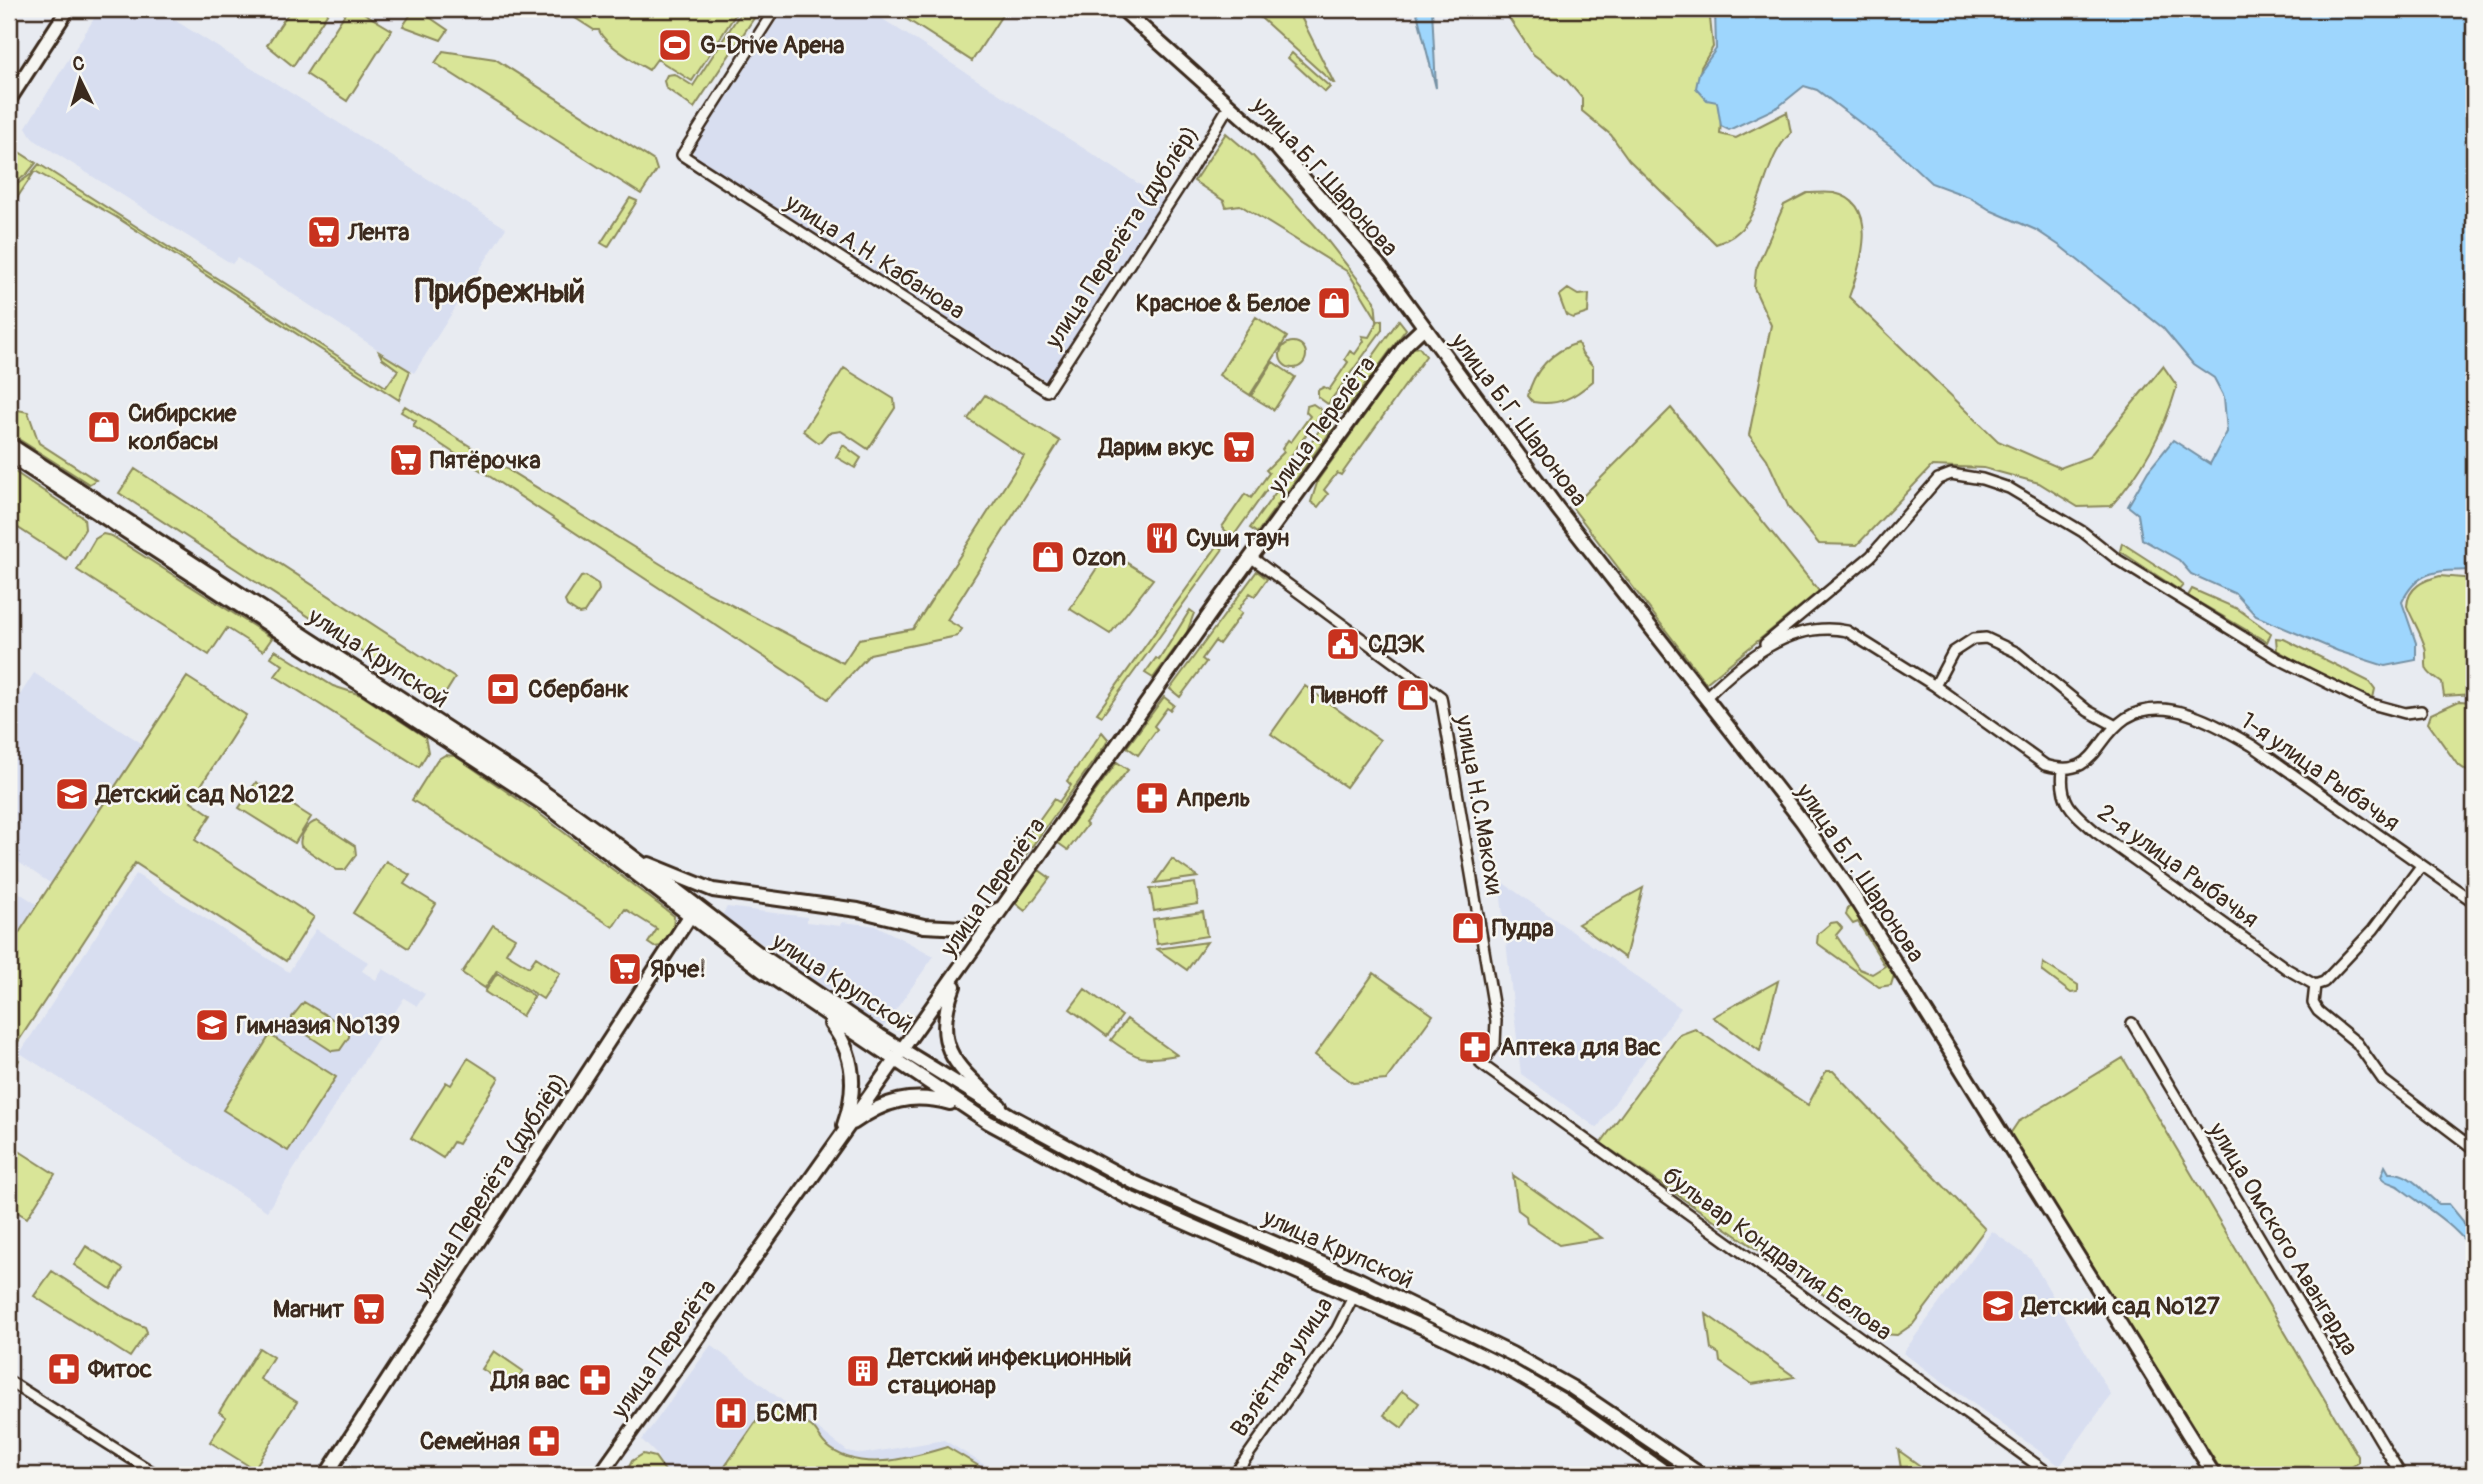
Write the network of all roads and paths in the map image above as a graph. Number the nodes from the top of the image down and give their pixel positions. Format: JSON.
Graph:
{"nodes":[{"id":1,"x":68,"y":9,"type":"edge"},
{"id":2,"x":775,"y":9,"type":"edge"},
{"id":3,"x":1122,"y":9,"type":"edge"},
{"id":4,"x":9,"y":100,"type":"edge"},
{"id":5,"x":1230,"y":104,"type":"junction"},
{"id":6,"x":1424,"y":327,"type":"junction"},
{"id":7,"x":1047,"y":391,"type":"joint"},
{"id":8,"x":9,"y":444,"type":"edge"},
{"id":9,"x":9,"y":455,"type":"edge"},
{"id":10,"x":1252,"y":558,"type":"junction"},
{"id":11,"x":1759,"y":650,"type":"junction"},
{"id":12,"x":1935,"y":686,"type":"junction"},
{"id":13,"x":1705,"y":698,"type":"junction"},
{"id":14,"x":2421,"y":711,"type":"dead end"},
{"id":15,"x":2116,"y":726,"type":"junction"},
{"id":16,"x":2063,"y":770,"type":"junction"},
{"id":17,"x":620,"y":847,"type":"junction"},
{"id":18,"x":2420,"y":866,"type":"junction"},
{"id":19,"x":2474,"y":902,"type":"edge"},
{"id":20,"x":1005,"y":905,"type":"junction"},
{"id":21,"x":690,"y":916,"type":"junction"},
{"id":22,"x":964,"y":965,"type":"junction"},
{"id":23,"x":2315,"y":985,"type":"junction"},
{"id":24,"x":821,"y":1011,"type":"junction"},
{"id":25,"x":2132,"y":1023,"type":"dead end"},
{"id":26,"x":903,"y":1048,"type":"junction"},
{"id":27,"x":894,"y":1061,"type":"junction"},
{"id":28,"x":1481,"y":1064,"type":"joint"},
{"id":29,"x":961,"y":1105,"type":"junction"},
{"id":30,"x":1011,"y":1116,"type":"junction"},
{"id":31,"x":840,"y":1135,"type":"junction"},
{"id":32,"x":2474,"y":1149,"type":"edge"},
{"id":33,"x":1360,"y":1280,"type":"junction"},
{"id":34,"x":1353,"y":1297,"type":"junction"},
{"id":35,"x":9,"y":1381,"type":"edge"},
{"id":36,"x":2396,"y":1474,"type":"edge"},
{"id":37,"x":157,"y":1475,"type":"edge"},
{"id":38,"x":326,"y":1475,"type":"edge"},
{"id":39,"x":600,"y":1475,"type":"edge"},
{"id":40,"x":1234,"y":1475,"type":"edge"},
{"id":41,"x":1669,"y":1475,"type":"edge"},
{"id":42,"x":1701,"y":1475,"type":"edge"},
{"id":43,"x":2051,"y":1475,"type":"edge"},
{"id":44,"x":2214,"y":1475,"type":"edge"}],
"edges":[{"from":1,"to":4,"type":"main road"},
{"from":2,"to":7,"type":"street","name":"улица А.Н. Кабанова"},
{"from":3,"to":5,"type":"main road","name":"улица Б.Г.Шаронова"},
{"from":5,"to":6,"type":"main road","name":"улица Б.Г.Шаронова"},
{"from":5,"to":7,"type":"street","name":"улица Перелёта (дублёр)"},
{"from":6,"to":10,"type":"main road","name":"улица Перелёта"},
{"from":6,"to":13,"type":"main road","name":"улица Б.Г. Шаронова"},
{"from":8,"to":17,"type":"main road","name":"улица Крупской"},
{"from":9,"to":21,"type":"main road","name":"улица Крупской"},
{"from":10,"to":20,"type":"main road","name":"улица Перелёта"},
{"from":10,"to":28,"type":"street","name":"улица Н.С.Макохи"},
{"from":11,"to":12,"type":"street"},
{"from":11,"to":13,"type":"street"},
{"from":11,"to":14,"type":"street"},
{"from":12,"to":15,"type":"street"},
{"from":12,"to":16,"type":"street"},
{"from":13,"to":44,"type":"main road","name":"улица Б.Г. Шаронова"},
{"from":15,"to":16,"type":"street"},
{"from":15,"to":18,"type":"street","name":"1-я улица Рыбачья"},
{"from":16,"to":23,"type":"street","name":"2-я улица Рыбачья"},
{"from":17,"to":20,"type":"main road"},
{"from":17,"to":26,"type":"main road","name":"улица Крупской"},
{"from":18,"to":19,"type":"street","name":"1-я улица Рыбачья"},
{"from":18,"to":23,"type":"street"},
{"from":20,"to":22,"type":"main road","name":"улица Перелёта"},
{"from":21,"to":24,"type":"main road","name":"улица Крупской"},
{"from":21,"to":38,"type":"main road","name":"улица Перелёта (дублёр)"},
{"from":22,"to":26,"type":"main road","name":"улица Перелёта"},
{"from":22,"to":30,"type":"main road"},
{"from":23,"to":32,"type":"street"},
{"from":24,"to":27,"type":"main road","name":"улица Крупской"},
{"from":24,"to":31,"type":"main road"},
{"from":25,"to":36,"type":"street","name":"улица Омского Авангарда"},
{"from":26,"to":27,"type":"main road","name":"улица Перелёта"},
{"from":26,"to":30,"type":"main road","name":"улица Крупской"},
{"from":27,"to":29,"type":"main road","name":"улица Крупской"},
{"from":27,"to":31,"type":"main road","name":"улица Перелёта"},
{"from":28,"to":43,"type":"street","name":"бульвар Кондратия Белова"},
{"from":29,"to":31,"type":"main road"},
{"from":29,"to":34,"type":"main road","name":"улица Крупской"},
{"from":30,"to":33,"type":"main road","name":"улица Крупской"},
{"from":31,"to":39,"type":"main road","name":"улица Перелёта"},
{"from":33,"to":34,"type":"main road","name":"Взлётная улица"},
{"from":33,"to":42,"type":"main road","name":"улица Крупской"},
{"from":34,"to":40,"type":"street","name":"Взлётная улица"},
{"from":34,"to":41,"type":"main road","name":"улица Крупской"},
{"from":35,"to":37,"type":"street"}]}
